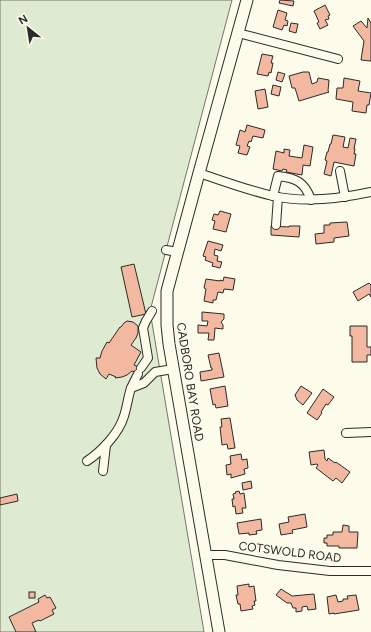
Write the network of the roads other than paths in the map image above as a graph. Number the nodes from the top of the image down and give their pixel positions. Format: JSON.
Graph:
{"nodes":[{"id":1,"x":247,"y":0,"type":"edge"},
{"id":2,"x":238,"y":33,"type":"junction"},
{"id":3,"x":338,"y":59,"type":"dead end"},
{"id":4,"x":340,"y":171,"type":"dead end"},
{"id":5,"x":198,"y":173,"type":"junction"},
{"id":6,"x":371,"y":192,"type":"edge"},
{"id":7,"x":275,"y":196,"type":"junction"},
{"id":8,"x":345,"y":197,"type":"junction"},
{"id":9,"x":311,"y":200,"type":"junction"},
{"id":10,"x":276,"y":225,"type":"dead end"},
{"id":11,"x":166,"y":250,"type":"dead end"},
{"id":12,"x":178,"y":252,"type":"junction"},
{"id":13,"x":167,"y":310,"type":"junction"},
{"id":14,"x":140,"y":369,"type":"junction"},
{"id":15,"x":173,"y":369,"type":"junction"},
{"id":16,"x":155,"y":372,"type":"junction"},
{"id":17,"x":131,"y":388,"type":"junction"},
{"id":18,"x":371,"y":432,"type":"edge"},
{"id":19,"x":346,"y":433,"type":"dead end"},
{"id":20,"x":106,"y":446,"type":"junction"},
{"id":21,"x":87,"y":461,"type":"dead end"},
{"id":22,"x":103,"y":471,"type":"dead end"},
{"id":23,"x":206,"y":555,"type":"junction"},
{"id":24,"x":371,"y":571,"type":"edge"},
{"id":25,"x":219,"y":632,"type":"edge"}],
"edges":[{"from":1,"to":2,"type":"main road","name":"CADBORO BAY ROAD"},
{"from":2,"to":3,"type":"street"},
{"from":2,"to":5,"type":"main road","name":"CADBORO BAY ROAD"},
{"from":4,"to":8,"type":"street"},
{"from":5,"to":7,"type":"street"},
{"from":5,"to":12,"type":"main road","name":"CADBORO BAY ROAD"},
{"from":6,"to":8,"type":"street"},
{"from":7,"to":9,"type":"street"},
{"from":7,"to":9,"type":"street"},
{"from":7,"to":10,"type":"street"},
{"from":8,"to":9,"type":"street"},
{"from":11,"to":12,"type":"street"},
{"from":12,"to":13,"type":"main road","name":"CADBORO BAY ROAD"},
{"from":13,"to":14,"type":"street"},
{"from":13,"to":15,"type":"main road","name":"CADBORO BAY ROAD"},
{"from":14,"to":16,"type":"street"},
{"from":14,"to":17,"type":"street"},
{"from":15,"to":16,"type":"street"},
{"from":15,"to":23,"type":"main road","name":"CADBORO BAY ROAD"},
{"from":16,"to":17,"type":"street"},
{"from":17,"to":20,"type":"street"},
{"from":18,"to":19,"type":"street"},
{"from":20,"to":21,"type":"street"},
{"from":20,"to":22,"type":"street"},
{"from":23,"to":24,"type":"street","name":"COTSWOLD ROAD"},
{"from":23,"to":25,"type":"main road","name":"CADBORO BAY ROAD"}]}
